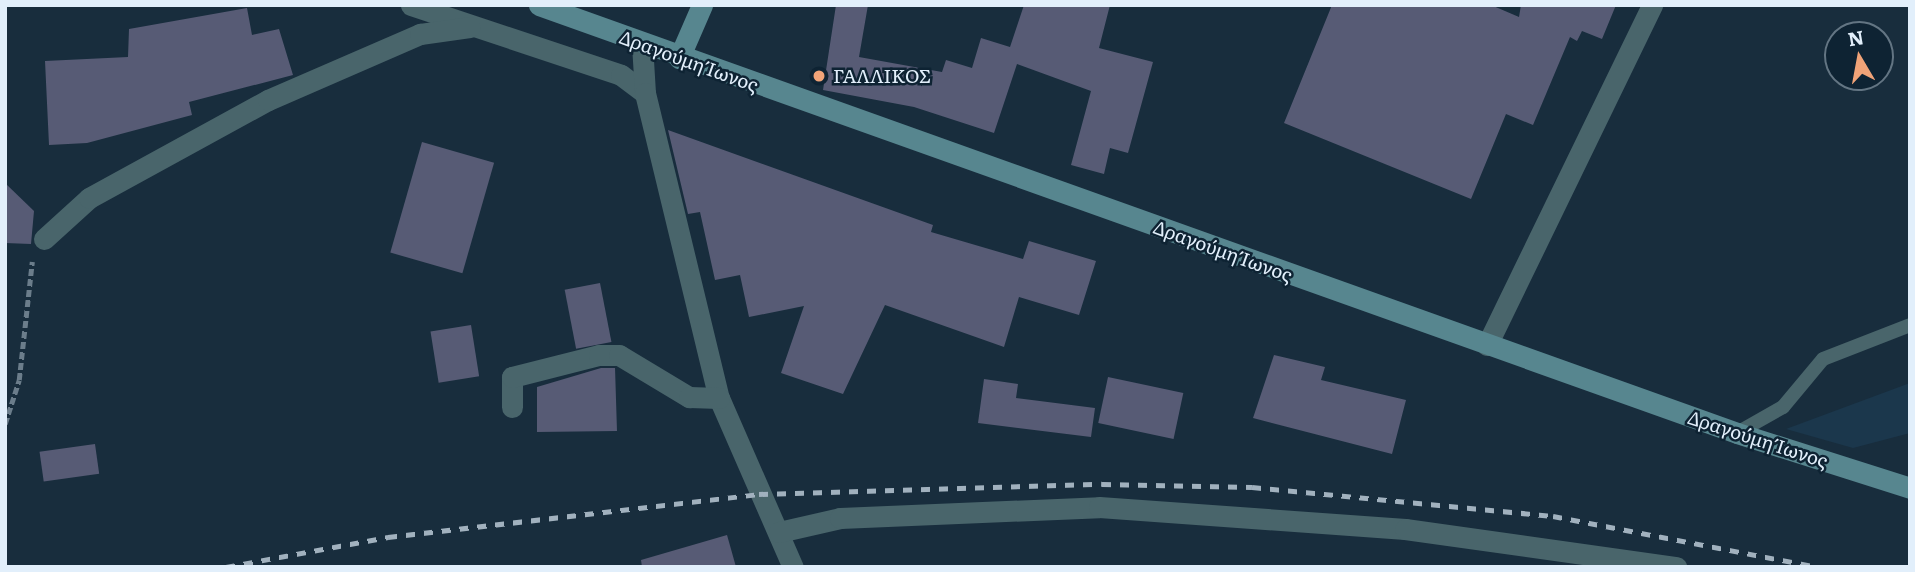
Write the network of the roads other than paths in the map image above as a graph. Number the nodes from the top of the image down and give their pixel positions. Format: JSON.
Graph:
{"nodes":[{"id":1,"x":411,"y":5,"type":"edge"},
{"id":2,"x":539,"y":5,"type":"edge"},
{"id":3,"x":702,"y":5,"type":"edge"},
{"id":4,"x":1652,"y":5,"type":"edge"},
{"id":5,"x":470,"y":27,"type":"junction"},
{"id":6,"x":642,"y":44,"type":"junction"},
{"id":7,"x":679,"y":58,"type":"junction"},
{"id":8,"x":645,"y":93,"type":"junction"},
{"id":9,"x":44,"y":239,"type":"road end"},
{"id":10,"x":1910,"y":325,"type":"edge"},
{"id":11,"x":1487,"y":345,"type":"junction"},
{"id":12,"x":719,"y":398,"type":"junction"},
{"id":13,"x":512,"y":407,"type":"dead end"},
{"id":14,"x":1737,"y":433,"type":"junction"},
{"id":15,"x":1910,"y":488,"type":"edge"},
{"id":16,"x":779,"y":532,"type":"junction"},
{"id":17,"x":793,"y":567,"type":"edge"},
{"id":18,"x":1676,"y":567,"type":"edge"}],
"edges":[{"from":1,"to":5,"type":"street"},
{"from":2,"to":6,"type":"main road","name":"Δραγούμη Ίωνος"},
{"from":3,"to":7,"type":"main road"},
{"from":4,"to":11,"type":"street"},
{"from":5,"to":8,"type":"street"},
{"from":5,"to":9,"type":"street"},
{"from":6,"to":7,"type":"main road","name":"Δραγούμη Ίωνος"},
{"from":6,"to":8,"type":"street"},
{"from":7,"to":11,"type":"main road","name":"Δραγούμη Ίωνος"},
{"from":8,"to":12,"type":"street"},
{"from":10,"to":14,"type":"lane"},
{"from":11,"to":14,"type":"main road","name":"Δραγούμη Ίωνος"},
{"from":12,"to":13,"type":"street"},
{"from":12,"to":16,"type":"street"},
{"from":14,"to":15,"type":"main road","name":"Δραγούμη Ίωνος"},
{"from":16,"to":17,"type":"street"},
{"from":16,"to":18,"type":"street"}]}
